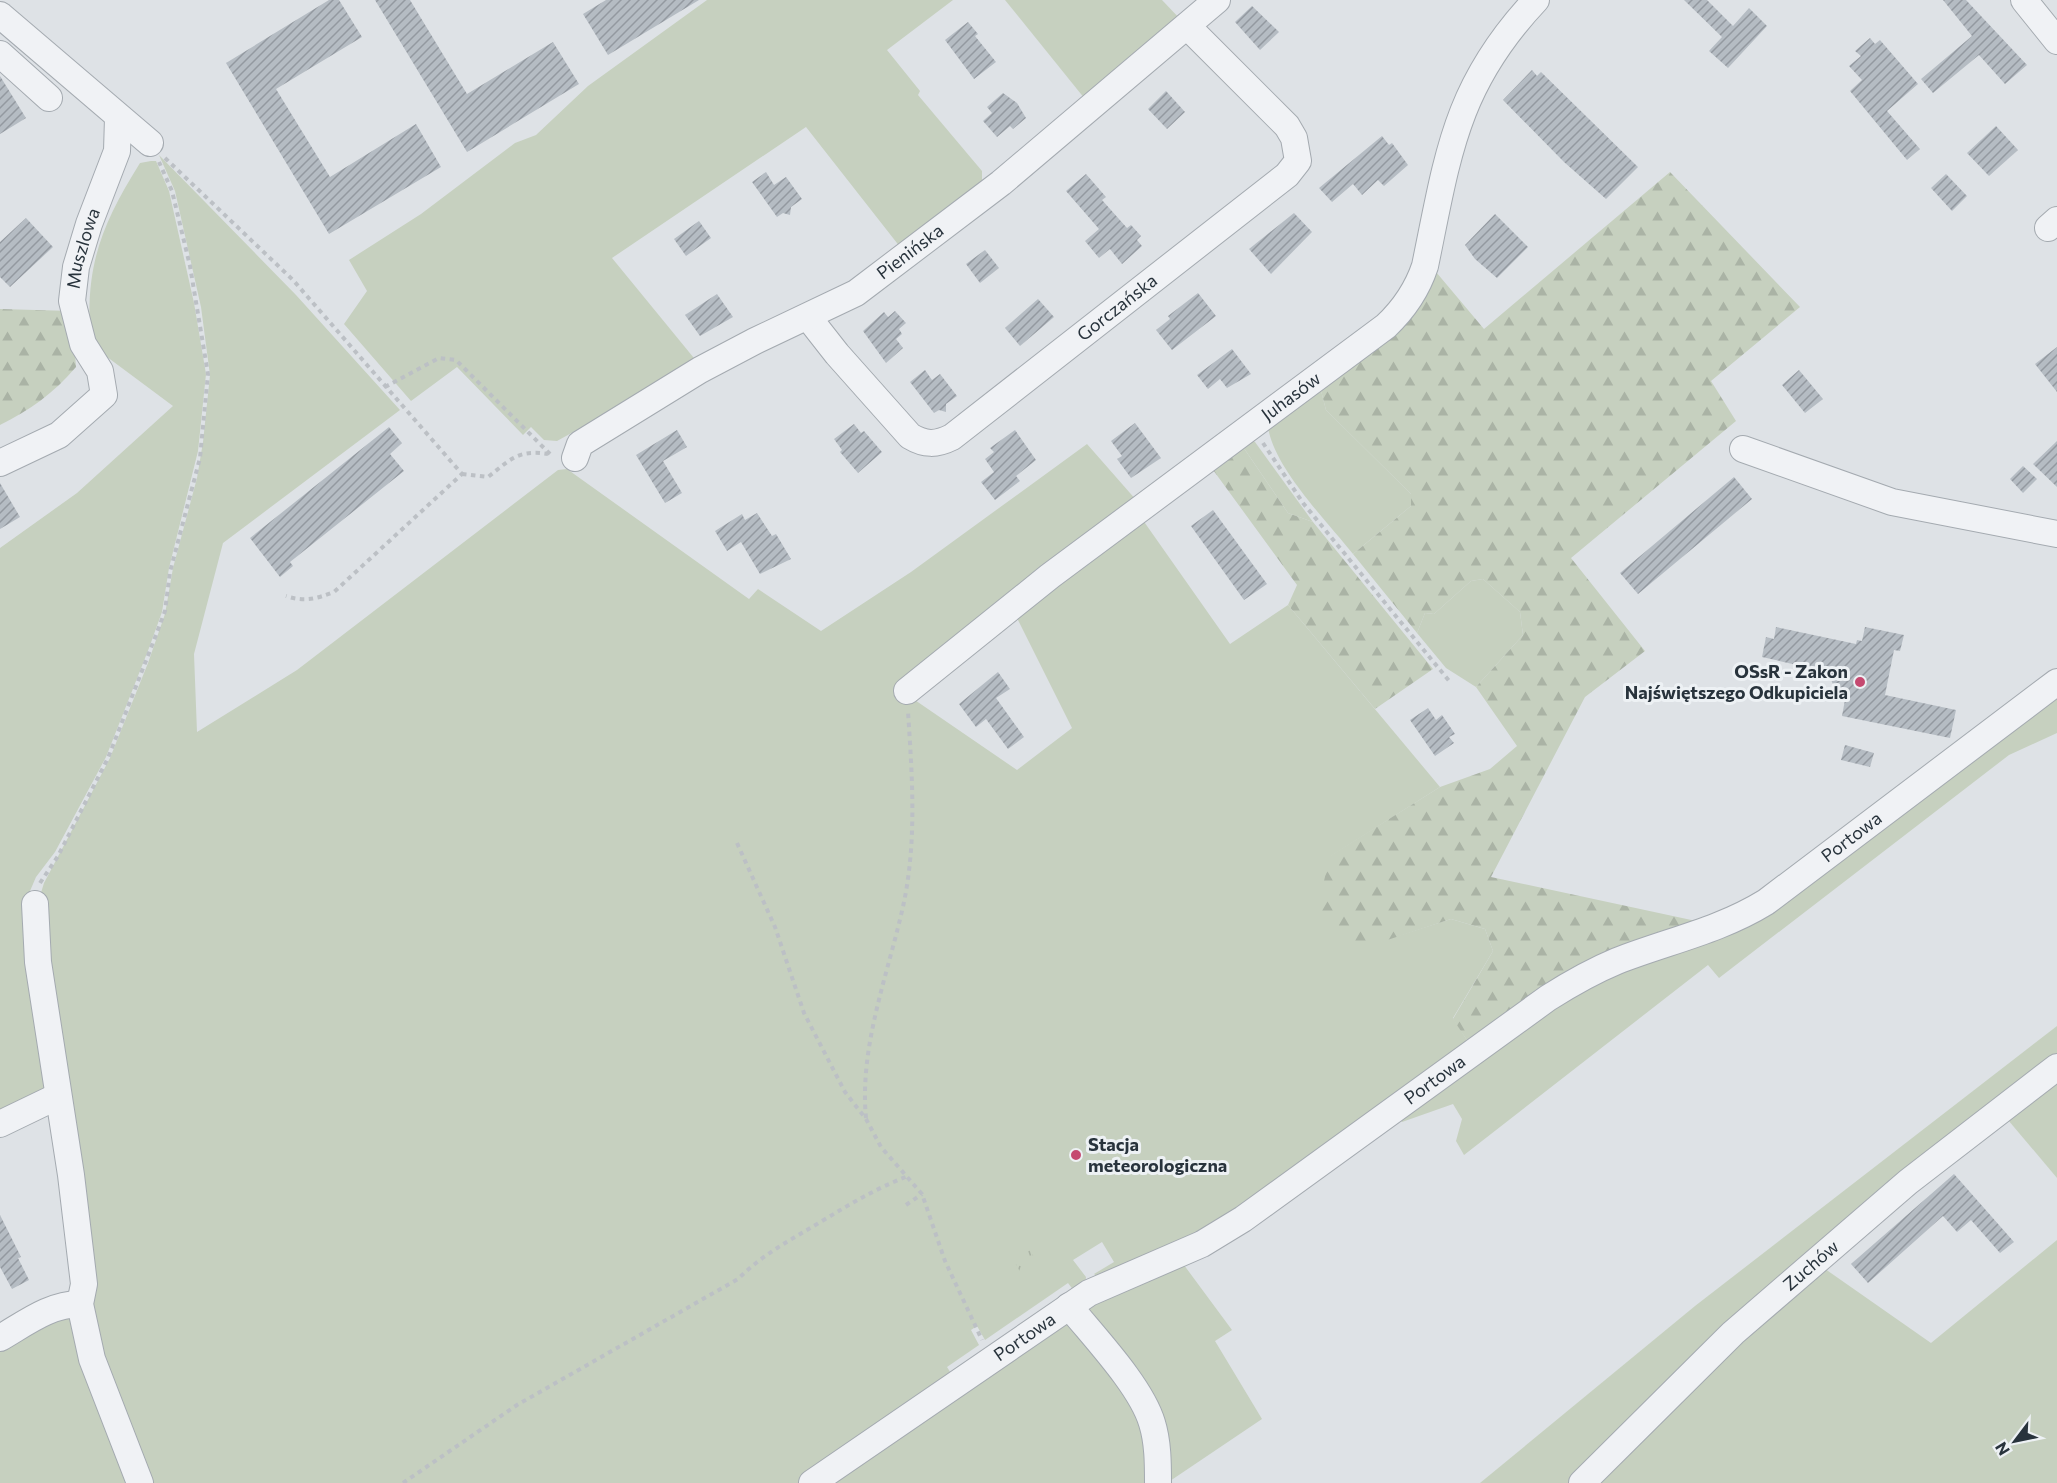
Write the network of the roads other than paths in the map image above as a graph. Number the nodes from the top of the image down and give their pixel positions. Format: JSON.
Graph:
{"nodes":[{"id":1,"x":1216,"y":0,"type":"edge"},
{"id":2,"x":1536,"y":0,"type":"edge"},
{"id":3,"x":2024,"y":0,"type":"edge"},
{"id":4,"x":0,"y":15,"type":"edge"},
{"id":5,"x":1187,"y":26,"type":"junction"},
{"id":6,"x":2057,"y":41,"type":"edge"},
{"id":7,"x":0,"y":54,"type":"edge"},
{"id":8,"x":49,"y":98,"type":"dead end"},
{"id":9,"x":118,"y":118,"type":"junction"},
{"id":10,"x":150,"y":143,"type":"road end"},
{"id":11,"x":808,"y":317,"type":"junction"},
{"id":12,"x":1743,"y":449,"type":"dead end"},
{"id":13,"x":563,"y":456,"type":"road end"},
{"id":14,"x":0,"y":464,"type":"edge"},
{"id":15,"x":2057,"y":534,"type":"edge"},
{"id":16,"x":2057,"y":682,"type":"edge"},
{"id":17,"x":907,"y":691,"type":"road end"},
{"id":18,"x":35,"y":904,"type":"road end"},
{"id":19,"x":2057,"y":1067,"type":"edge"},
{"id":20,"x":58,"y":1096,"type":"junction"},
{"id":21,"x":0,"y":1124,"type":"edge"},
{"id":22,"x":80,"y":1304,"type":"junction"},
{"id":23,"x":1069,"y":1306,"type":"junction"},
{"id":24,"x":0,"y":1338,"type":"edge"},
{"id":25,"x":140,"y":1483,"type":"edge"},
{"id":26,"x":812,"y":1483,"type":"edge"},
{"id":27,"x":1158,"y":1483,"type":"edge"},
{"id":28,"x":1582,"y":1483,"type":"edge"}],
"edges":[{"from":1,"to":5,"type":"street","name":"Pienińska"},
{"from":2,"to":17,"type":"street","name":"Juhasów"},
{"from":3,"to":6,"type":"street"},
{"from":4,"to":9,"type":"street"},
{"from":5,"to":11,"type":"street","name":"Pienińska"},
{"from":5,"to":11,"type":"street","name":"Gorczańska"},
{"from":7,"to":8,"type":"street"},
{"from":9,"to":10,"type":"street"},
{"from":9,"to":14,"type":"street","name":"Muszlowa"},
{"from":11,"to":13,"type":"street","name":"Pienińska"},
{"from":12,"to":15,"type":"street"},
{"from":16,"to":23,"type":"street","name":"Portowa"},
{"from":18,"to":20,"type":"street"},
{"from":19,"to":28,"type":"street","name":"Zuchów"},
{"from":20,"to":21,"type":"street"},
{"from":20,"to":22,"type":"street"},
{"from":22,"to":24,"type":"street"},
{"from":22,"to":25,"type":"street"},
{"from":23,"to":26,"type":"street","name":"Portowa"},
{"from":23,"to":27,"type":"street"}]}
